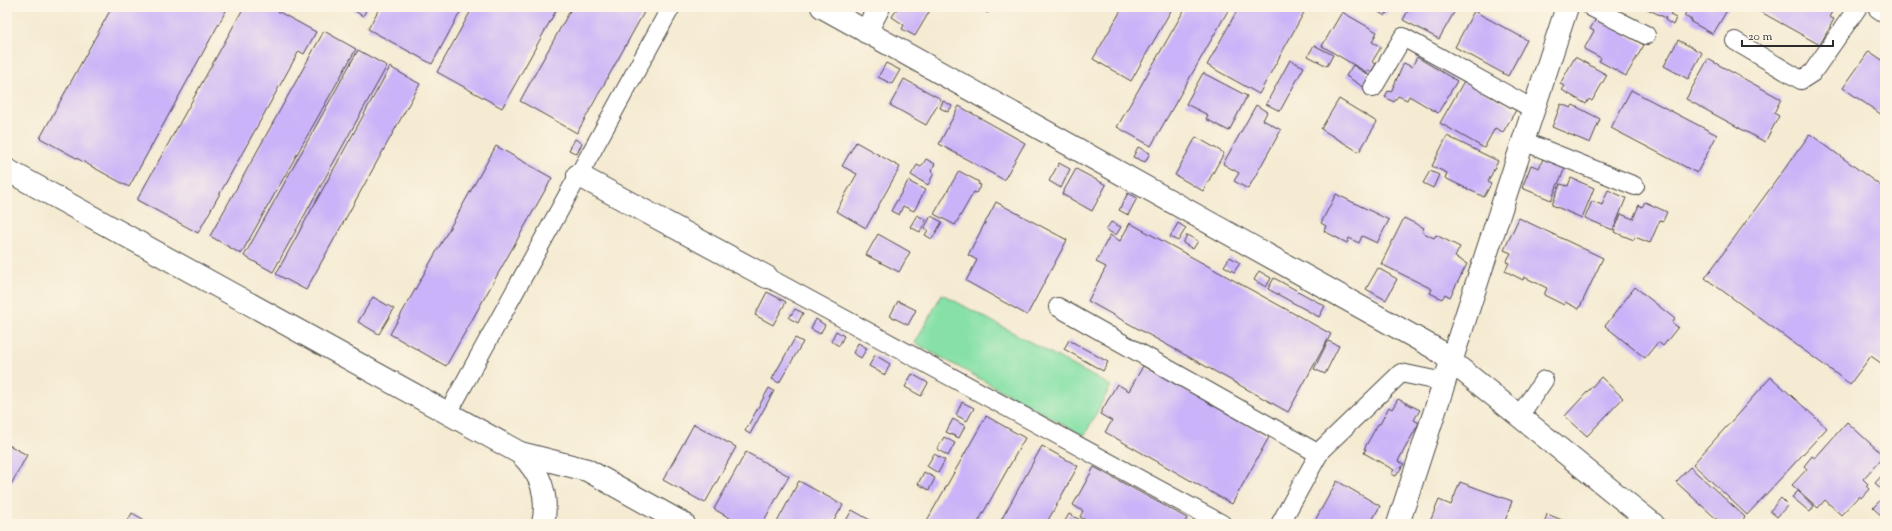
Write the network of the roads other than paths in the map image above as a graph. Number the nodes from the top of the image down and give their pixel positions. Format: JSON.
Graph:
{"nodes":[{"id":1,"x":671,"y":7,"type":"edge"},
{"id":2,"x":822,"y":7,"type":"edge"},
{"id":3,"x":879,"y":7,"type":"edge"},
{"id":4,"x":1567,"y":7,"type":"edge"},
{"id":5,"x":1591,"y":7,"type":"edge"},
{"id":6,"x":1858,"y":7,"type":"edge"},
{"id":7,"x":1878,"y":7,"type":"edge"},
{"id":8,"x":1885,"y":11,"type":"edge"},
{"id":9,"x":866,"y":32,"type":"junction"},
{"id":10,"x":1646,"y":35,"type":"dead end"},
{"id":11,"x":1735,"y":41,"type":"dead end"},
{"id":12,"x":1373,"y":88,"type":"dead end"},
{"id":13,"x":1533,"y":109,"type":"junction"},
{"id":14,"x":1523,"y":141,"type":"junction"},
{"id":15,"x":7,"y":170,"type":"edge"},
{"id":16,"x":578,"y":175,"type":"junction"},
{"id":17,"x":1635,"y":186,"type":"dead end"},
{"id":18,"x":767,"y":277,"type":"joint"},
{"id":19,"x":1058,"y":307,"type":"dead end"},
{"id":20,"x":1451,"y":360,"type":"junction"},
{"id":21,"x":1544,"y":380,"type":"dead end"},
{"id":22,"x":1444,"y":382,"type":"junction"},
{"id":23,"x":448,"y":413,"type":"junction"},
{"id":24,"x":1519,"y":416,"type":"junction"},
{"id":25,"x":520,"y":453,"type":"junction"},
{"id":26,"x":1319,"y":454,"type":"junction"},
{"id":27,"x":1641,"y":520,"type":"edge"},
{"id":28,"x":543,"y":524,"type":"edge"},
{"id":29,"x":684,"y":524,"type":"edge"},
{"id":30,"x":1222,"y":524,"type":"edge"},
{"id":31,"x":1280,"y":524,"type":"edge"},
{"id":32,"x":1398,"y":524,"type":"edge"}],
"edges":[{"from":1,"to":16,"type":"lane"},
{"from":2,"to":9,"type":"street"},
{"from":3,"to":9,"type":"street"},
{"from":4,"to":13,"type":"street"},
{"from":5,"to":10,"type":"lane"},
{"from":6,"to":11,"type":"lane"},
{"from":7,"to":8,"type":"street"},
{"from":9,"to":20,"type":"street"},
{"from":12,"to":13,"type":"lane"},
{"from":13,"to":14,"type":"street"},
{"from":14,"to":17,"type":"lane"},
{"from":14,"to":20,"type":"street"},
{"from":15,"to":23,"type":"street"},
{"from":16,"to":18,"type":"street"},
{"from":16,"to":23,"type":"lane"},
{"from":18,"to":30,"type":"lane"},
{"from":19,"to":26,"type":"lane"},
{"from":20,"to":22,"type":"street"},
{"from":20,"to":24,"type":"street"},
{"from":21,"to":24,"type":"lane"},
{"from":22,"to":26,"type":"lane"},
{"from":22,"to":32,"type":"street"},
{"from":23,"to":25,"type":"street"},
{"from":24,"to":27,"type":"street"},
{"from":25,"to":28,"type":"street"},
{"from":25,"to":29,"type":"street"},
{"from":26,"to":31,"type":"lane"}]}
